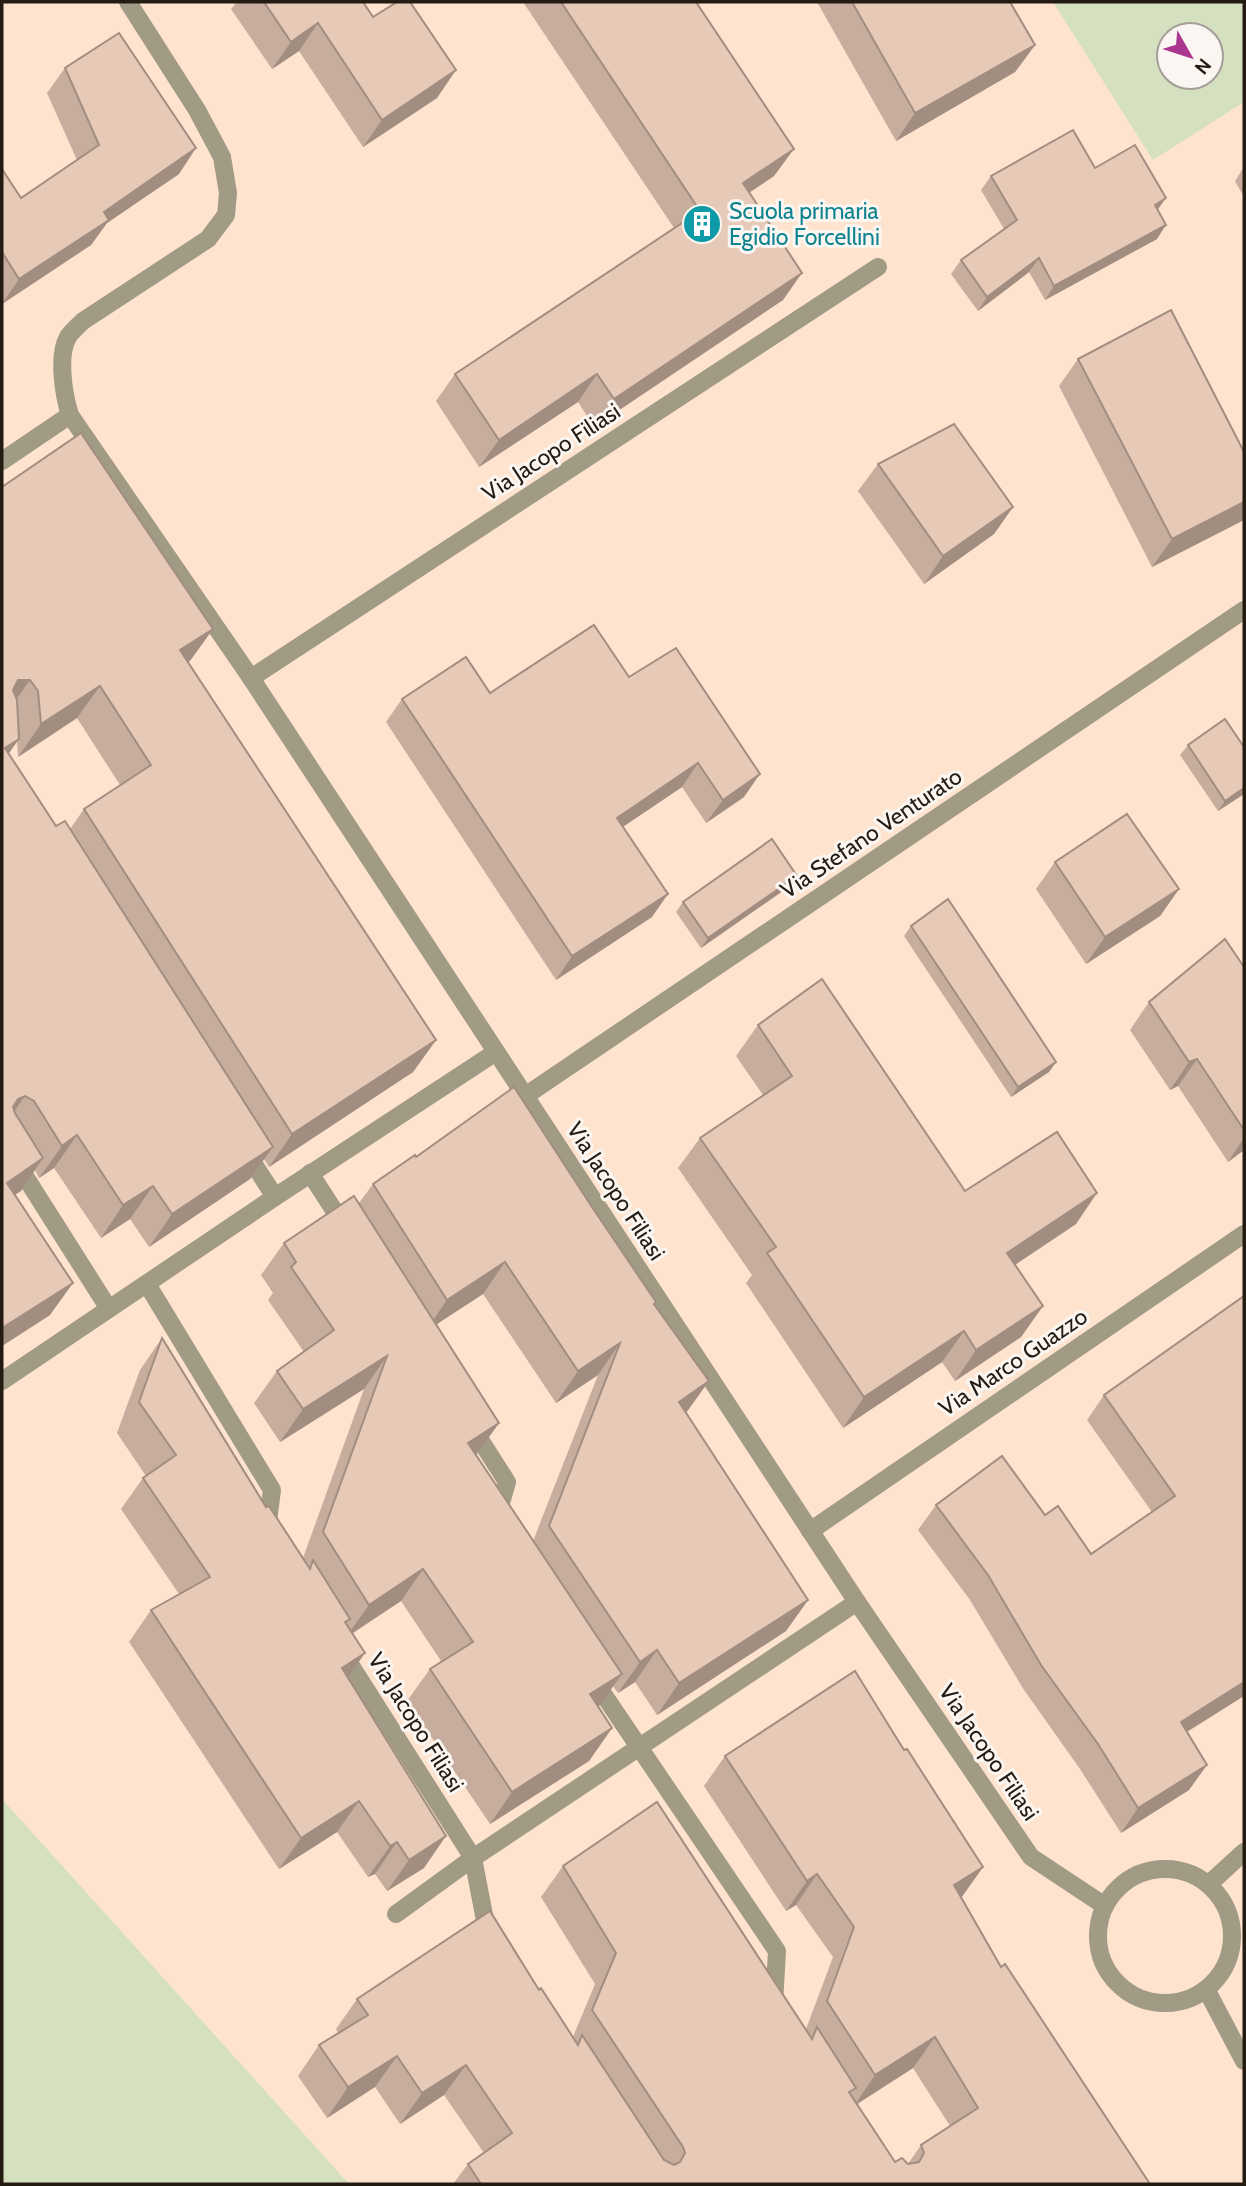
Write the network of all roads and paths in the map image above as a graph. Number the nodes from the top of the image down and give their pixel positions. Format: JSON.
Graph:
{"nodes":[{"id":1,"x":128,"y":2,"type":"edge"},
{"id":2,"x":877,"y":267,"type":"dead end"},
{"id":3,"x":70,"y":415,"type":"junction"},
{"id":4,"x":2,"y":461,"type":"edge"},
{"id":5,"x":1244,"y":610,"type":"edge"},
{"id":6,"x":251,"y":678,"type":"junction"},
{"id":7,"x":496,"y":1052,"type":"junction"},
{"id":8,"x":525,"y":1096,"type":"junction"},
{"id":9,"x":237,"y":1139,"type":"edge"},
{"id":10,"x":2,"y":1140,"type":"edge"},
{"id":11,"x":310,"y":1173,"type":"junction"},
{"id":12,"x":275,"y":1197,"type":"junction"},
{"id":13,"x":1244,"y":1234,"type":"edge"},
{"id":14,"x":354,"y":1242,"type":"edge"},
{"id":15,"x":146,"y":1284,"type":"junction"},
{"id":16,"x":109,"y":1309,"type":"junction"},
{"id":17,"x":2,"y":1381,"type":"edge"},
{"id":18,"x":463,"y":1414,"type":"edge"},
{"id":19,"x":494,"y":1529,"type":"edge"},
{"id":20,"x":810,"y":1531,"type":"junction"},
{"id":21,"x":274,"y":1544,"type":"edge"},
{"id":22,"x":857,"y":1602,"type":"junction"},
{"id":23,"x":333,"y":1637,"type":"edge"},
{"id":24,"x":585,"y":1667,"type":"edge"},
{"id":25,"x":638,"y":1747,"type":"junction"},
{"id":26,"x":1244,"y":1852,"type":"edge"},
{"id":27,"x":473,"y":1858,"type":"junction"},
{"id":28,"x":1209,"y":1884,"type":"junction"},
{"id":29,"x":1105,"y":1906,"type":"junction"},
{"id":30,"x":396,"y":1914,"type":"dead end"},
{"id":31,"x":496,"y":1948,"type":"edge"},
{"id":32,"x":1206,"y":1989,"type":"junction"},
{"id":33,"x":781,"y":2016,"type":"edge"},
{"id":34,"x":1244,"y":2061,"type":"edge"}],
"edges":[{"from":1,"to":3,"type":"street","name":"Via Jacopo Filiasi"},
{"from":2,"to":6,"type":"street","name":"Via Jacopo Filiasi"},
{"from":3,"to":4,"type":"street"},
{"from":3,"to":6,"type":"street","name":"Via Jacopo Filiasi"},
{"from":5,"to":8,"type":"street","name":"Via Stefano Venturato"},
{"from":6,"to":7,"type":"street","name":"Via Jacopo Filiasi"},
{"from":7,"to":8,"type":"street","name":"Via Jacopo Filiasi"},
{"from":7,"to":11,"type":"street"},
{"from":8,"to":20,"type":"street","name":"Via Jacopo Filiasi"},
{"from":9,"to":12,"type":"street"},
{"from":10,"to":16,"type":"street"},
{"from":11,"to":12,"type":"street"},
{"from":11,"to":14,"type":"street"},
{"from":12,"to":15,"type":"street"},
{"from":13,"to":20,"type":"street","name":"Via Marco Guazzo"},
{"from":15,"to":16,"type":"street"},
{"from":15,"to":21,"type":"street"},
{"from":16,"to":17,"type":"street"},
{"from":18,"to":19,"type":"street"},
{"from":20,"to":22,"type":"street","name":"Via Jacopo Filiasi"},
{"from":22,"to":25,"type":"street"},
{"from":22,"to":29,"type":"street","name":"Via Jacopo Filiasi"},
{"from":23,"to":27,"type":"street","name":"Via Jacopo Filiasi"},
{"from":24,"to":25,"type":"street"},
{"from":25,"to":27,"type":"street"},
{"from":25,"to":33,"type":"street"},
{"from":26,"to":28,"type":"street"},
{"from":27,"to":30,"type":"street"},
{"from":27,"to":31,"type":"street","name":"Via Jacopo Filiasi"},
{"from":28,"to":29,"type":"street"},
{"from":28,"to":32,"type":"street"},
{"from":29,"to":32,"type":"street"},
{"from":32,"to":34,"type":"street"}]}
